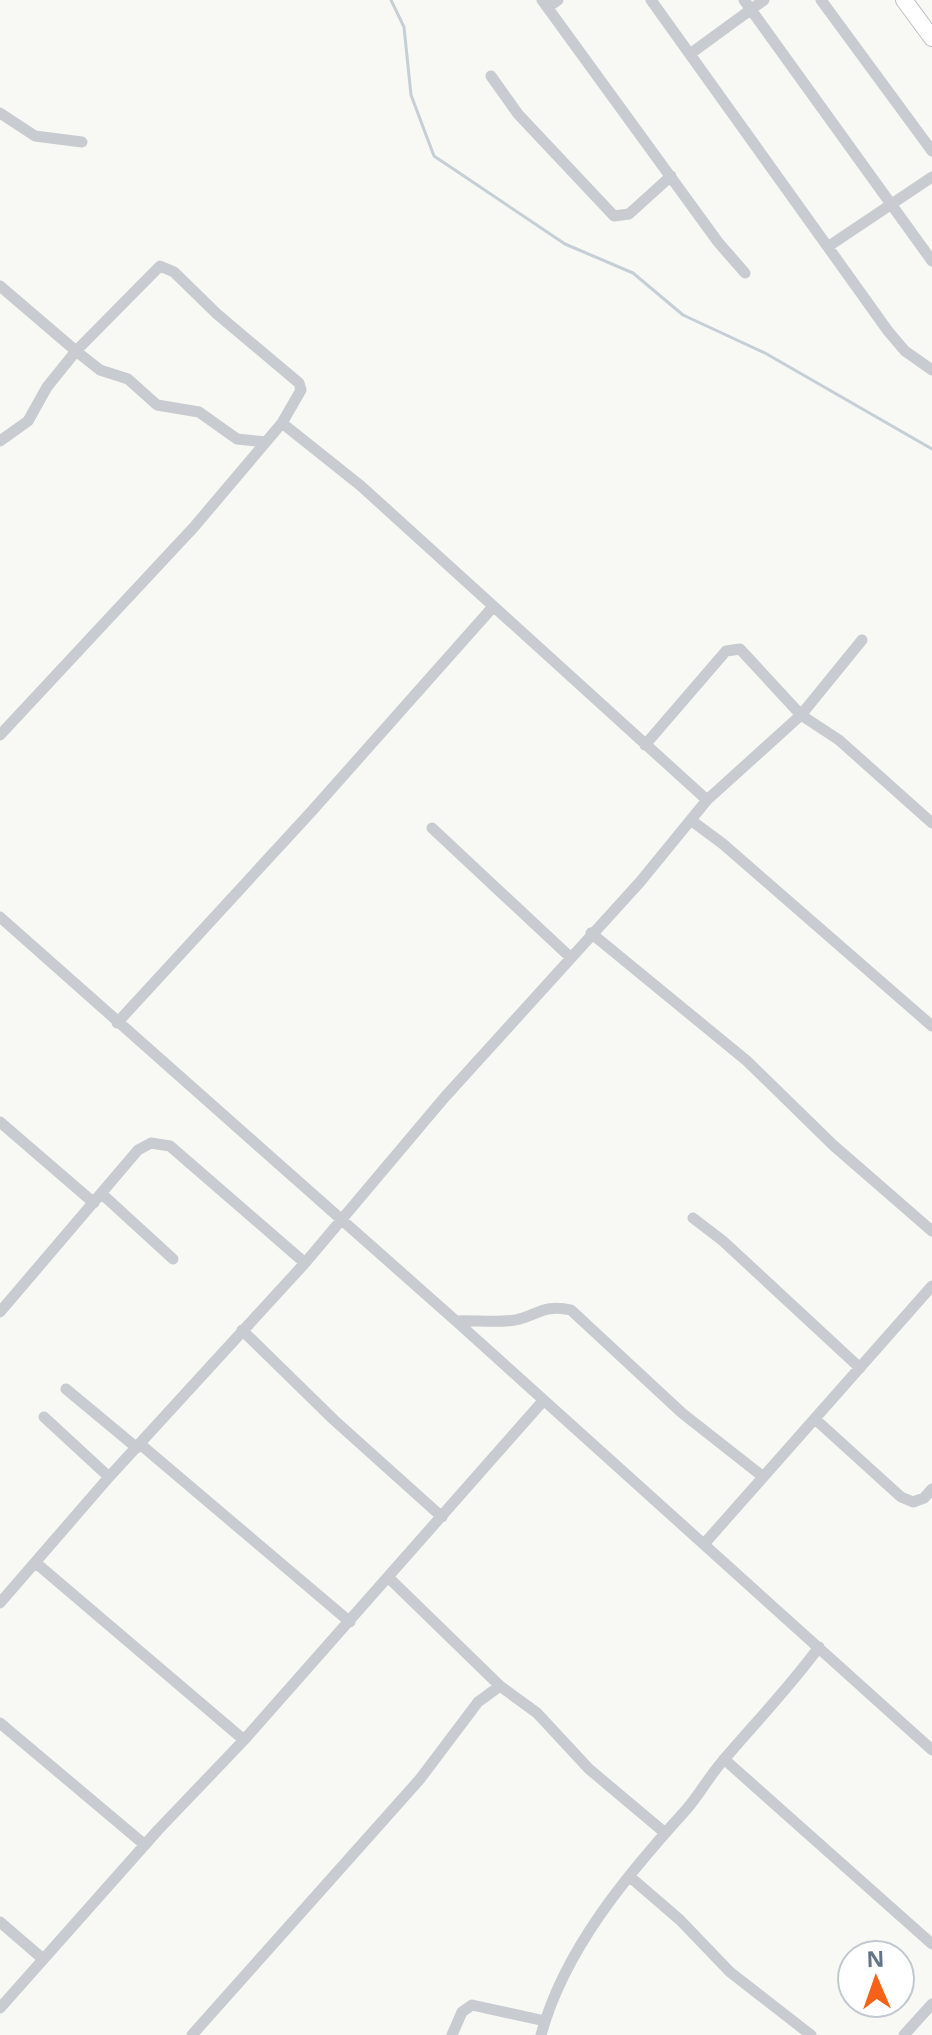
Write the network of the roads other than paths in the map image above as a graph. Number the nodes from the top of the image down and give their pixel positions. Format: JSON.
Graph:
{"nodes":[{"id":1,"x":651,"y":0,"type":"edge"},
{"id":2,"x":764,"y":0,"type":"edge"},
{"id":3,"x":821,"y":0,"type":"edge"},
{"id":4,"x":904,"y":0,"type":"edge"},
{"id":5,"x":549,"y":2,"type":"edge"},
{"id":6,"x":748,"y":4,"type":"edge"},
{"id":7,"x":931,"y":34,"type":"edge"},
{"id":8,"x":690,"y":54,"type":"junction"},
{"id":9,"x":491,"y":76,"type":"dead end"},
{"id":10,"x":0,"y":113,"type":"edge"},
{"id":11,"x":82,"y":142,"type":"dead end"},
{"id":12,"x":932,"y":151,"type":"edge"},
{"id":13,"x":671,"y":176,"type":"junction"},
{"id":14,"x":932,"y":177,"type":"edge"},
{"id":15,"x":893,"y":203,"type":"junction"},
{"id":16,"x":829,"y":246,"type":"junction"},
{"id":17,"x":932,"y":261,"type":"edge"},
{"id":18,"x":745,"y":273,"type":"dead end"},
{"id":19,"x":0,"y":286,"type":"edge"},
{"id":20,"x":76,"y":351,"type":"junction"},
{"id":21,"x":932,"y":370,"type":"edge"},
{"id":22,"x":282,"y":423,"type":"junction"},
{"id":23,"x":0,"y":441,"type":"edge"},
{"id":24,"x":265,"y":442,"type":"junction"},
{"id":25,"x":492,"y":608,"type":"junction"},
{"id":26,"x":862,"y":640,"type":"dead end"},
{"id":27,"x":801,"y":715,"type":"junction"},
{"id":28,"x":0,"y":735,"type":"edge"},
{"id":29,"x":645,"y":745,"type":"junction"},
{"id":30,"x":707,"y":800,"type":"junction"},
{"id":31,"x":692,"y":821,"type":"junction"},
{"id":32,"x":932,"y":823,"type":"edge"},
{"id":33,"x":432,"y":828,"type":"dead end"},
{"id":34,"x":0,"y":917,"type":"edge"},
{"id":35,"x":591,"y":933,"type":"junction"},
{"id":36,"x":570,"y":957,"type":"junction"},
{"id":37,"x":117,"y":1023,"type":"junction"},
{"id":38,"x":932,"y":1026,"type":"edge"},
{"id":39,"x":0,"y":1122,"type":"edge"},
{"id":40,"x":98,"y":1198,"type":"junction"},
{"id":41,"x":693,"y":1218,"type":"dead end"},
{"id":42,"x":340,"y":1220,"type":"junction"},
{"id":43,"x":932,"y":1231,"type":"edge"},
{"id":44,"x":173,"y":1259,"type":"dead end"},
{"id":45,"x":305,"y":1263,"type":"junction"},
{"id":46,"x":931,"y":1288,"type":"edge"},
{"id":47,"x":0,"y":1312,"type":"edge"},
{"id":48,"x":456,"y":1321,"type":"junction"},
{"id":49,"x":242,"y":1330,"type":"junction"},
{"id":50,"x":860,"y":1368,"type":"junction"},
{"id":51,"x":66,"y":1389,"type":"dead end"},
{"id":52,"x":543,"y":1401,"type":"junction"},
{"id":53,"x":44,"y":1417,"type":"dead end"},
{"id":54,"x":815,"y":1419,"type":"junction"},
{"id":55,"x":138,"y":1446,"type":"junction"},
{"id":56,"x":762,"y":1476,"type":"junction"},
{"id":57,"x":109,"y":1477,"type":"junction"},
{"id":58,"x":932,"y":1489,"type":"edge"},
{"id":59,"x":442,"y":1517,"type":"junction"},
{"id":60,"x":704,"y":1544,"type":"junction"},
{"id":61,"x":36,"y":1563,"type":"junction"},
{"id":62,"x":389,"y":1578,"type":"junction"},
{"id":63,"x":0,"y":1603,"type":"edge"},
{"id":64,"x":350,"y":1622,"type":"junction"},
{"id":65,"x":819,"y":1647,"type":"junction"},
{"id":66,"x":500,"y":1686,"type":"junction"},
{"id":67,"x":0,"y":1723,"type":"edge"},
{"id":68,"x":244,"y":1740,"type":"junction"},
{"id":69,"x":932,"y":1750,"type":"edge"},
{"id":70,"x":724,"y":1759,"type":"junction"},
{"id":71,"x":664,"y":1832,"type":"junction"},
{"id":72,"x":145,"y":1845,"type":"junction"},
{"id":73,"x":629,"y":1876,"type":"junction"},
{"id":74,"x":0,"y":1922,"type":"edge"},
{"id":75,"x":932,"y":1944,"type":"edge"},
{"id":76,"x":43,"y":1959,"type":"junction"},
{"id":77,"x":932,"y":2004,"type":"edge"},
{"id":78,"x":0,"y":2008,"type":"edge"},
{"id":79,"x":545,"y":2021,"type":"junction"},
{"id":80,"x":192,"y":2035,"type":"edge"},
{"id":81,"x":452,"y":2035,"type":"edge"},
{"id":82,"x":541,"y":2035,"type":"edge"},
{"id":83,"x":811,"y":2035,"type":"edge"},
{"id":84,"x":904,"y":2035,"type":"edge"}],
"edges":[{"from":1,"to":8,"type":"street"},
{"from":2,"to":6,"type":"street"},
{"from":3,"to":12,"type":"street"},
{"from":4,"to":7,"type":"main road"},
{"from":5,"to":13,"type":"street"},
{"from":6,"to":8,"type":"street"},
{"from":6,"to":15,"type":"street"},
{"from":8,"to":16,"type":"street"},
{"from":9,"to":13,"type":"street"},
{"from":10,"to":11,"type":"street"},
{"from":13,"to":18,"type":"street"},
{"from":14,"to":15,"type":"street"},
{"from":15,"to":16,"type":"street"},
{"from":15,"to":17,"type":"street"},
{"from":16,"to":21,"type":"street"},
{"from":19,"to":20,"type":"street"},
{"from":20,"to":22,"type":"street"},
{"from":20,"to":23,"type":"street"},
{"from":20,"to":24,"type":"street"},
{"from":22,"to":24,"type":"street"},
{"from":22,"to":25,"type":"street"},
{"from":24,"to":28,"type":"street"},
{"from":25,"to":29,"type":"street"},
{"from":25,"to":37,"type":"street"},
{"from":26,"to":27,"type":"street"},
{"from":27,"to":29,"type":"street"},
{"from":27,"to":30,"type":"street"},
{"from":27,"to":32,"type":"street"},
{"from":29,"to":30,"type":"street"},
{"from":30,"to":31,"type":"street"},
{"from":31,"to":35,"type":"street"},
{"from":31,"to":38,"type":"street"},
{"from":33,"to":36,"type":"street"},
{"from":34,"to":37,"type":"street"},
{"from":35,"to":36,"type":"street"},
{"from":35,"to":43,"type":"street"},
{"from":36,"to":42,"type":"street"},
{"from":37,"to":42,"type":"street"},
{"from":39,"to":40,"type":"street"},
{"from":40,"to":44,"type":"street"},
{"from":40,"to":45,"type":"street"},
{"from":40,"to":47,"type":"street"},
{"from":41,"to":50,"type":"street"},
{"from":42,"to":45,"type":"street"},
{"from":42,"to":48,"type":"street"},
{"from":45,"to":49,"type":"street"},
{"from":46,"to":50,"type":"street"},
{"from":48,"to":52,"type":"street"},
{"from":48,"to":56,"type":"street"},
{"from":49,"to":55,"type":"street"},
{"from":49,"to":59,"type":"street"},
{"from":50,"to":54,"type":"street"},
{"from":51,"to":55,"type":"street"},
{"from":52,"to":59,"type":"street"},
{"from":52,"to":60,"type":"street"},
{"from":53,"to":57,"type":"street"},
{"from":54,"to":56,"type":"street"},
{"from":54,"to":58,"type":"street"},
{"from":55,"to":57,"type":"street"},
{"from":55,"to":64,"type":"street"},
{"from":56,"to":60,"type":"street"},
{"from":57,"to":61,"type":"street"},
{"from":59,"to":62,"type":"street"},
{"from":60,"to":65,"type":"street"},
{"from":61,"to":63,"type":"street"},
{"from":61,"to":68,"type":"street"},
{"from":62,"to":64,"type":"street"},
{"from":62,"to":66,"type":"street"},
{"from":64,"to":68,"type":"street"},
{"from":65,"to":69,"type":"street"},
{"from":65,"to":70,"type":"street"},
{"from":66,"to":71,"type":"street"},
{"from":66,"to":80,"type":"street"},
{"from":67,"to":72,"type":"street"},
{"from":68,"to":72,"type":"street"},
{"from":70,"to":71,"type":"street"},
{"from":70,"to":75,"type":"street"},
{"from":71,"to":73,"type":"street"},
{"from":72,"to":76,"type":"street"},
{"from":73,"to":79,"type":"street"},
{"from":73,"to":83,"type":"street"},
{"from":74,"to":76,"type":"street"},
{"from":76,"to":78,"type":"street"},
{"from":77,"to":84,"type":"street"},
{"from":79,"to":81,"type":"street"},
{"from":79,"to":82,"type":"street"}]}
